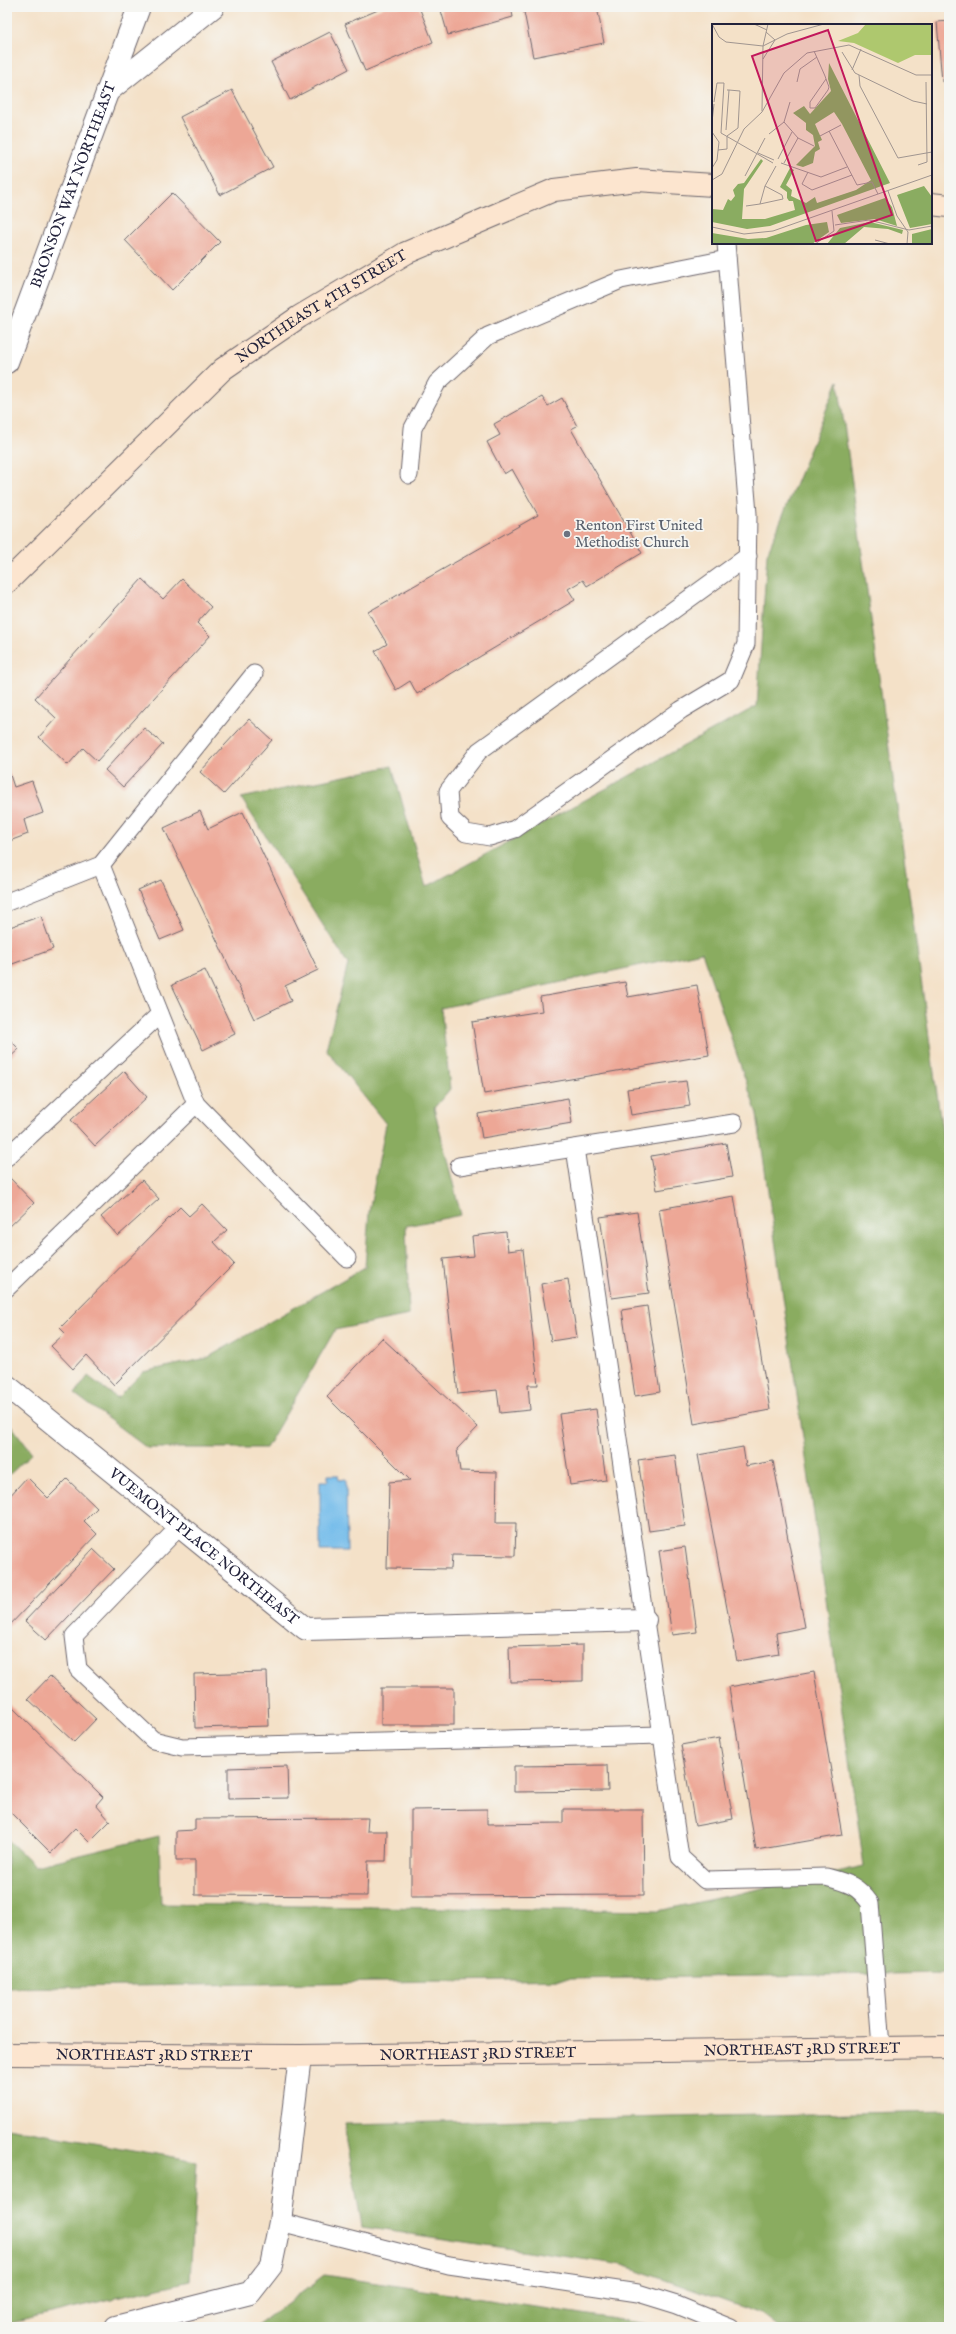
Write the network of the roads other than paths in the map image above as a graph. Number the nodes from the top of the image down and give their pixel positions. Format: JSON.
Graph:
{"nodes":[{"id":1,"x":139,"y":7,"type":"edge"},
{"id":2,"x":213,"y":7,"type":"edge"},
{"id":3,"x":106,"y":93,"type":"junction"},
{"id":4,"x":712,"y":185,"type":"edge"},
{"id":5,"x":932,"y":204,"type":"edge"},
{"id":6,"x":949,"y":206,"type":"edge"},
{"id":7,"x":726,"y":251,"type":"edge"},
{"id":8,"x":7,"y":362,"type":"edge"},
{"id":9,"x":409,"y":475,"type":"dead end"},
{"id":10,"x":748,"y":556,"type":"junction"},
{"id":11,"x":7,"y":582,"type":"edge"},
{"id":12,"x":254,"y":674,"type":"dead end"},
{"id":13,"x":101,"y":865,"type":"junction"},
{"id":14,"x":7,"y":902,"type":"edge"},
{"id":15,"x":160,"y":1014,"type":"junction"},
{"id":16,"x":196,"y":1104,"type":"junction"},
{"id":17,"x":734,"y":1123,"type":"dead end"},
{"id":18,"x":575,"y":1148,"type":"junction"},
{"id":19,"x":7,"y":1157,"type":"edge"},
{"id":20,"x":459,"y":1166,"type":"dead end"},
{"id":21,"x":347,"y":1258,"type":"dead end"},
{"id":22,"x":7,"y":1288,"type":"edge"},
{"id":23,"x":7,"y":1386,"type":"edge"},
{"id":24,"x":180,"y":1526,"type":"junction"},
{"id":25,"x":645,"y":1620,"type":"junction"},
{"id":26,"x":662,"y":1735,"type":"junction"},
{"id":27,"x":881,"y":2047,"type":"junction"},
{"id":28,"x":949,"y":2047,"type":"edge"},
{"id":29,"x":7,"y":2054,"type":"edge"},
{"id":30,"x":300,"y":2056,"type":"junction"},
{"id":31,"x":280,"y":2222,"type":"junction"},
{"id":32,"x":116,"y":2327,"type":"edge"},
{"id":33,"x":731,"y":2327,"type":"edge"}],
"edges":[{"from":1,"to":3,"type":"street","name":"BRONSON WAY NORTHEAST"},
{"from":2,"to":3,"type":"street"},
{"from":3,"to":8,"type":"street","name":"BRONSON WAY NORTHEAST"},
{"from":4,"to":11,"type":"main road","name":"NORTHEAST 4TH STREET"},
{"from":5,"to":6,"type":"main road"},
{"from":7,"to":9,"type":"lane"},
{"from":7,"to":10,"type":"lane"},
{"from":10,"to":10,"type":"lane"},
{"from":12,"to":13,"type":"lane"},
{"from":13,"to":14,"type":"lane"},
{"from":13,"to":15,"type":"lane"},
{"from":15,"to":16,"type":"lane"},
{"from":15,"to":19,"type":"lane"},
{"from":16,"to":21,"type":"lane"},
{"from":16,"to":22,"type":"lane"},
{"from":17,"to":18,"type":"lane"},
{"from":18,"to":20,"type":"lane"},
{"from":18,"to":25,"type":"lane"},
{"from":23,"to":24,"type":"street","name":"VUEMONT PLACE NORTHEAST"},
{"from":24,"to":25,"type":"street","name":"VUEMONT PLACE NORTHEAST"},
{"from":24,"to":26,"type":"lane"},
{"from":25,"to":26,"type":"lane"},
{"from":26,"to":27,"type":"lane"},
{"from":27,"to":28,"type":"main road","name":"NORTHEAST 3RD STREET"},
{"from":27,"to":30,"type":"main road","name":"NORTHEAST 3RD STREET"},
{"from":29,"to":30,"type":"main road","name":"NORTHEAST 3RD STREET"},
{"from":30,"to":31,"type":"street"},
{"from":31,"to":32,"type":"street"},
{"from":31,"to":33,"type":"lane"}]}
